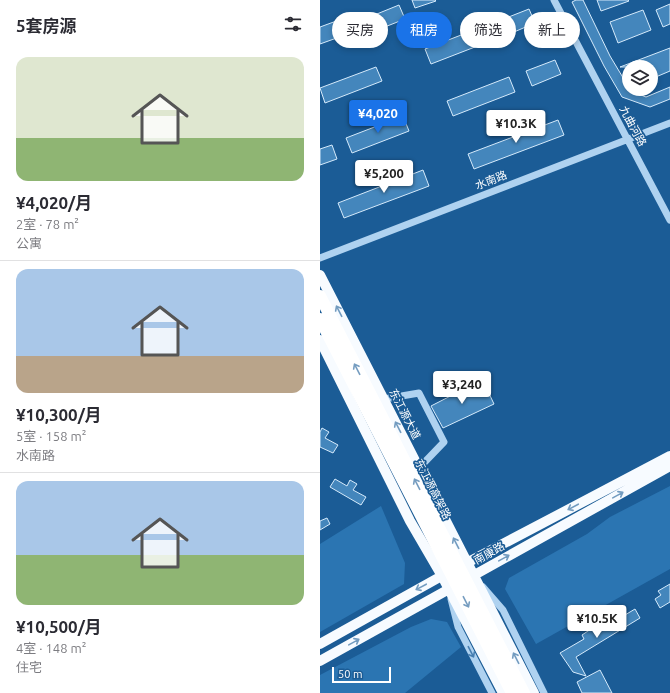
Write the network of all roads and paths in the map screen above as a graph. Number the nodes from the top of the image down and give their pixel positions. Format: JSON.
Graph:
{"nodes":[{"id":1,"x":554,"y":0,"type":"edge"},
{"id":2,"x":670,"y":122,"type":"edge"},
{"id":3,"x":627,"y":140,"type":"junction"},
{"id":4,"x":670,"y":220,"type":"edge"},
{"id":5,"x":320,"y":258,"type":"edge"},
{"id":6,"x":320,"y":275,"type":"edge"},
{"id":7,"x":320,"y":296,"type":"edge"},
{"id":8,"x":320,"y":319,"type":"edge"},
{"id":9,"x":320,"y":340,"type":"edge"},
{"id":10,"x":384,"y":399,"type":"junction"},
{"id":11,"x":670,"y":456,"type":"edge"},
{"id":12,"x":670,"y":466,"type":"edge"},
{"id":13,"x":419,"y":468,"type":"junction"},
{"id":14,"x":466,"y":563,"type":"junction"},
{"id":15,"x":442,"y":576,"type":"junction"},
{"id":16,"x":473,"y":576,"type":"junction"},
{"id":17,"x":448,"y":589,"type":"junction"},
{"id":18,"x":320,"y":644,"type":"edge"},
{"id":19,"x":320,"y":661,"type":"edge"},
{"id":20,"x":492,"y":693,"type":"edge"},
{"id":21,"x":503,"y":693,"type":"edge"},
{"id":22,"x":512,"y":693,"type":"edge"},
{"id":23,"x":524,"y":693,"type":"edge"},
{"id":24,"x":534,"y":693,"type":"edge"},
{"id":25,"x":544,"y":693,"type":"edge"}],
"edges":[{"from":1,"to":3,"type":"street","name":"九曲河路"},
{"from":2,"to":3,"type":"street","name":"水南路"},
{"from":3,"to":4,"type":"street","name":"九曲河路"},
{"from":3,"to":5,"type":"street","name":"水南路"},
{"from":10,"to":6,"type":"main road","name":"东江源大道","one_way":true},
{"from":23,"to":7,"type":"highway","name":"东江源高架路","one_way":true,"bridge":true},
{"from":8,"to":22,"type":"highway","name":"东江源高架路","one_way":true,"bridge":true},
{"from":9,"to":15,"type":"main road"},
{"from":13,"to":10,"type":"main road","name":"东江源大道","one_way":true},
{"from":10,"to":13,"type":"street"},
{"from":11,"to":14,"type":"main road","name":"南康路","one_way":true},
{"from":16,"to":12,"type":"main road","name":"南康路","one_way":true},
{"from":14,"to":13,"type":"main road","name":"东江源大道","one_way":true},
{"from":14,"to":15,"type":"main road","name":"南康路"},
{"from":14,"to":16,"type":"main road","name":"东江源大道"},
{"from":15,"to":17,"type":"main road"},
{"from":15,"to":18,"type":"main road","name":"南康路","one_way":true},
{"from":16,"to":17,"type":"main road","name":"南康路"},
{"from":24,"to":16,"type":"main road","name":"东江源大道","one_way":true},
{"from":16,"to":25,"type":"street"},
{"from":19,"to":17,"type":"main road","name":"南康路","one_way":true},
{"from":17,"to":20,"type":"street","one_way":true},
{"from":17,"to":21,"type":"main road"}]}
